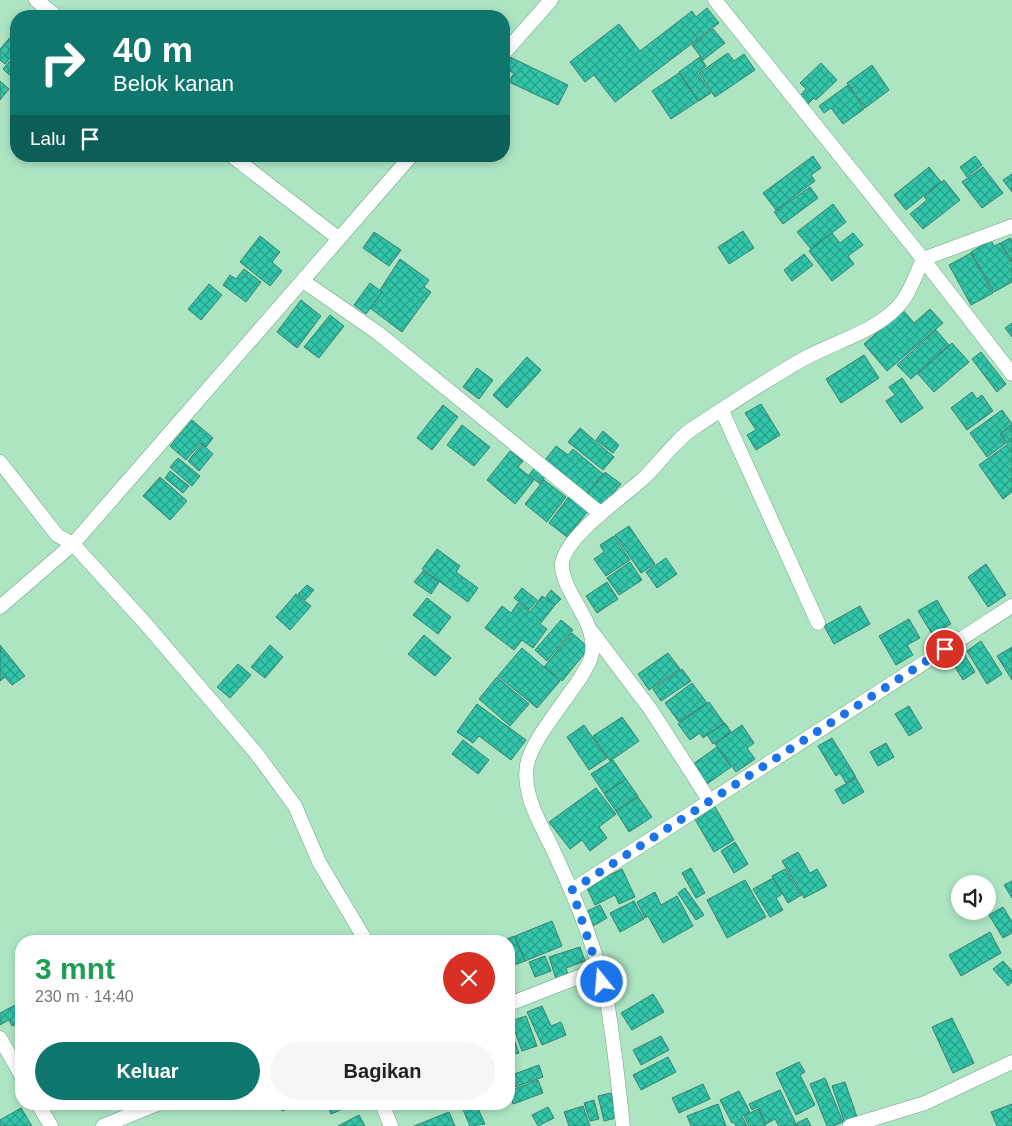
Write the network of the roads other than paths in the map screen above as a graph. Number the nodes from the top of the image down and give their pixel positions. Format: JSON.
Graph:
{"nodes":[{"id":1,"x":36,"y":0,"type":"edge"},
{"id":2,"x":551,"y":0,"type":"edge"},
{"id":3,"x":715,"y":0,"type":"edge"},
{"id":4,"x":48,"y":10,"type":"edge"},
{"id":5,"x":510,"y":46,"type":"edge"},
{"id":6,"x":240,"y":162,"type":"edge"},
{"id":7,"x":407,"y":162,"type":"edge"},
{"id":8,"x":1012,"y":226,"type":"edge"},
{"id":9,"x":338,"y":238,"type":"junction"},
{"id":10,"x":924,"y":259,"type":"junction"},
{"id":11,"x":303,"y":280,"type":"junction"},
{"id":12,"x":1012,"y":374,"type":"edge"},
{"id":13,"x":722,"y":411,"type":"junction"},
{"id":14,"x":0,"y":462,"type":"edge"},
{"id":15,"x":600,"y":513,"type":"junction"},
{"id":16,"x":72,"y":544,"type":"junction"},
{"id":17,"x":1012,"y":606,"type":"edge"},
{"id":18,"x":0,"y":607,"type":"edge"},
{"id":19,"x":818,"y":623,"type":"dead end"},
{"id":20,"x":590,"y":630,"type":"junction"},
{"id":21,"x":709,"y":800,"type":"junction"},
{"id":22,"x":572,"y":890,"type":"junction"},
{"id":23,"x":362,"y":935,"type":"edge"},
{"id":24,"x":599,"y":969,"type":"junction"},
{"id":25,"x":515,"y":1002,"type":"edge"},
{"id":26,"x":0,"y":1038,"type":"edge"},
{"id":27,"x":1012,"y":1062,"type":"edge"},
{"id":28,"x":15,"y":1064,"type":"edge"},
{"id":29,"x":42,"y":1110,"type":"edge"},
{"id":30,"x":142,"y":1110,"type":"edge"},
{"id":31,"x":384,"y":1110,"type":"edge"},
{"id":32,"x":866,"y":1124,"type":"edge"},
{"id":33,"x":51,"y":1126,"type":"edge"},
{"id":34,"x":103,"y":1126,"type":"edge"},
{"id":35,"x":390,"y":1126,"type":"edge"},
{"id":36,"x":623,"y":1126,"type":"edge"},
{"id":37,"x":850,"y":1126,"type":"edge"}],
"edges":[{"from":1,"to":4,"type":"street"},
{"from":2,"to":5,"type":"street"},
{"from":3,"to":10,"type":"street"},
{"from":6,"to":9,"type":"street"},
{"from":7,"to":9,"type":"street"},
{"from":8,"to":10,"type":"street"},
{"from":9,"to":11,"type":"street"},
{"from":10,"to":12,"type":"street"},
{"from":10,"to":13,"type":"street"},
{"from":11,"to":15,"type":"street"},
{"from":11,"to":16,"type":"street"},
{"from":13,"to":15,"type":"street"},
{"from":13,"to":19,"type":"street"},
{"from":14,"to":16,"type":"street"},
{"from":15,"to":20,"type":"street"},
{"from":16,"to":18,"type":"street"},
{"from":16,"to":23,"type":"street"},
{"from":17,"to":21,"type":"street"},
{"from":20,"to":21,"type":"street"},
{"from":20,"to":22,"type":"street"},
{"from":21,"to":22,"type":"street"},
{"from":22,"to":24,"type":"street"},
{"from":24,"to":25,"type":"street"},
{"from":24,"to":36,"type":"street"},
{"from":26,"to":28,"type":"street"},
{"from":27,"to":32,"type":"street"},
{"from":29,"to":33,"type":"street"},
{"from":30,"to":34,"type":"street"},
{"from":31,"to":35,"type":"street"},
{"from":32,"to":37,"type":"street"}]}
